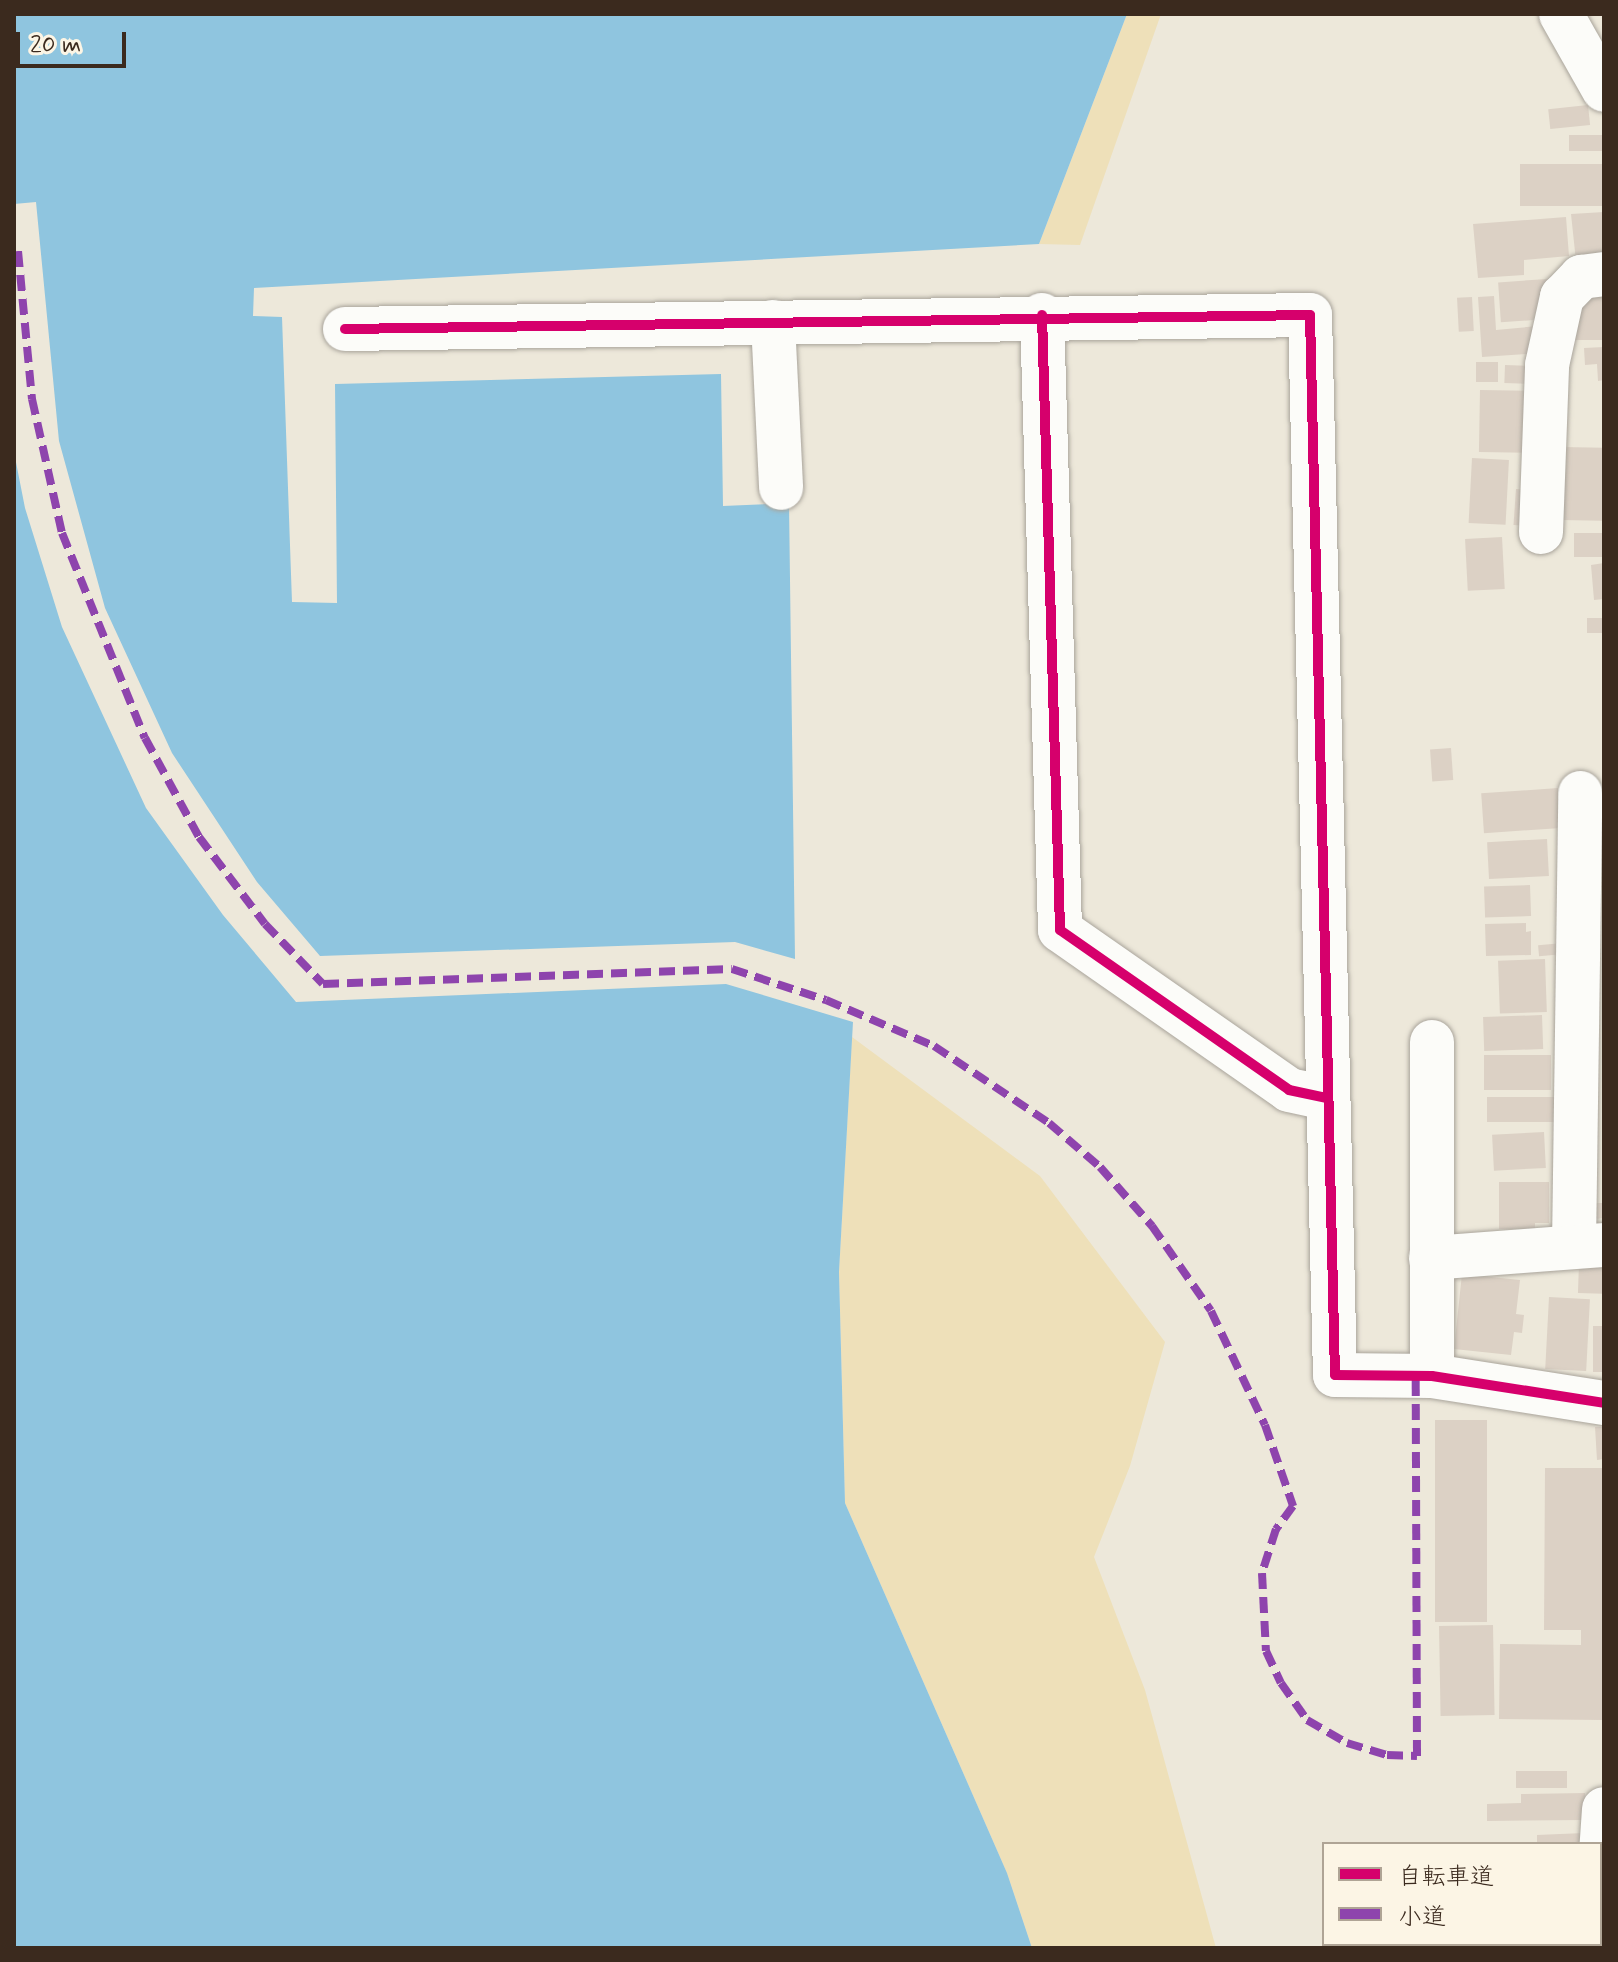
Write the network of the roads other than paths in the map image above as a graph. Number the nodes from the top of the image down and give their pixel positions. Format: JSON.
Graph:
{"nodes":[{"id":1,"x":1561,"y":14,"type":"edge"},
{"id":2,"x":1604,"y":90,"type":"edge"},
{"id":3,"x":1604,"y":274,"type":"edge"},
{"id":4,"x":1042,"y":315,"type":"junction"},
{"id":5,"x":773,"y":322,"type":"junction"},
{"id":6,"x":345,"y":329,"type":"dead end"},
{"id":7,"x":781,"y":488,"type":"dead end"},
{"id":8,"x":1541,"y":532,"type":"dead end"},
{"id":9,"x":1580,"y":793,"type":"dead end"},
{"id":10,"x":1591,"y":883,"type":"edge"},
{"id":11,"x":1432,"y":1042,"type":"dead end"},
{"id":12,"x":1327,"y":1098,"type":"junction"},
{"id":13,"x":1589,"y":1246,"type":"edge"},
{"id":14,"x":1431,"y":1258,"type":"junction"},
{"id":15,"x":1432,"y":1376,"type":"junction"},
{"id":16,"x":1604,"y":1403,"type":"edge"},
{"id":17,"x":1604,"y":1809,"type":"edge"},
{"id":18,"x":1602,"y":1842,"type":"edge"}],
"edges":[{"from":1,"to":2,"type":"street"},
{"from":3,"to":8,"type":"street"},
{"from":4,"to":5,"type":"street"},
{"from":4,"to":12,"type":"street"},
{"from":4,"to":12,"type":"street"},
{"from":5,"to":6,"type":"street"},
{"from":5,"to":7,"type":"street"},
{"from":9,"to":10,"type":"street"},
{"from":10,"to":13,"type":"street"},
{"from":11,"to":14,"type":"street"},
{"from":12,"to":15,"type":"street"},
{"from":13,"to":14,"type":"street"},
{"from":14,"to":15,"type":"street"},
{"from":15,"to":16,"type":"street"},
{"from":17,"to":18,"type":"street"}]}
